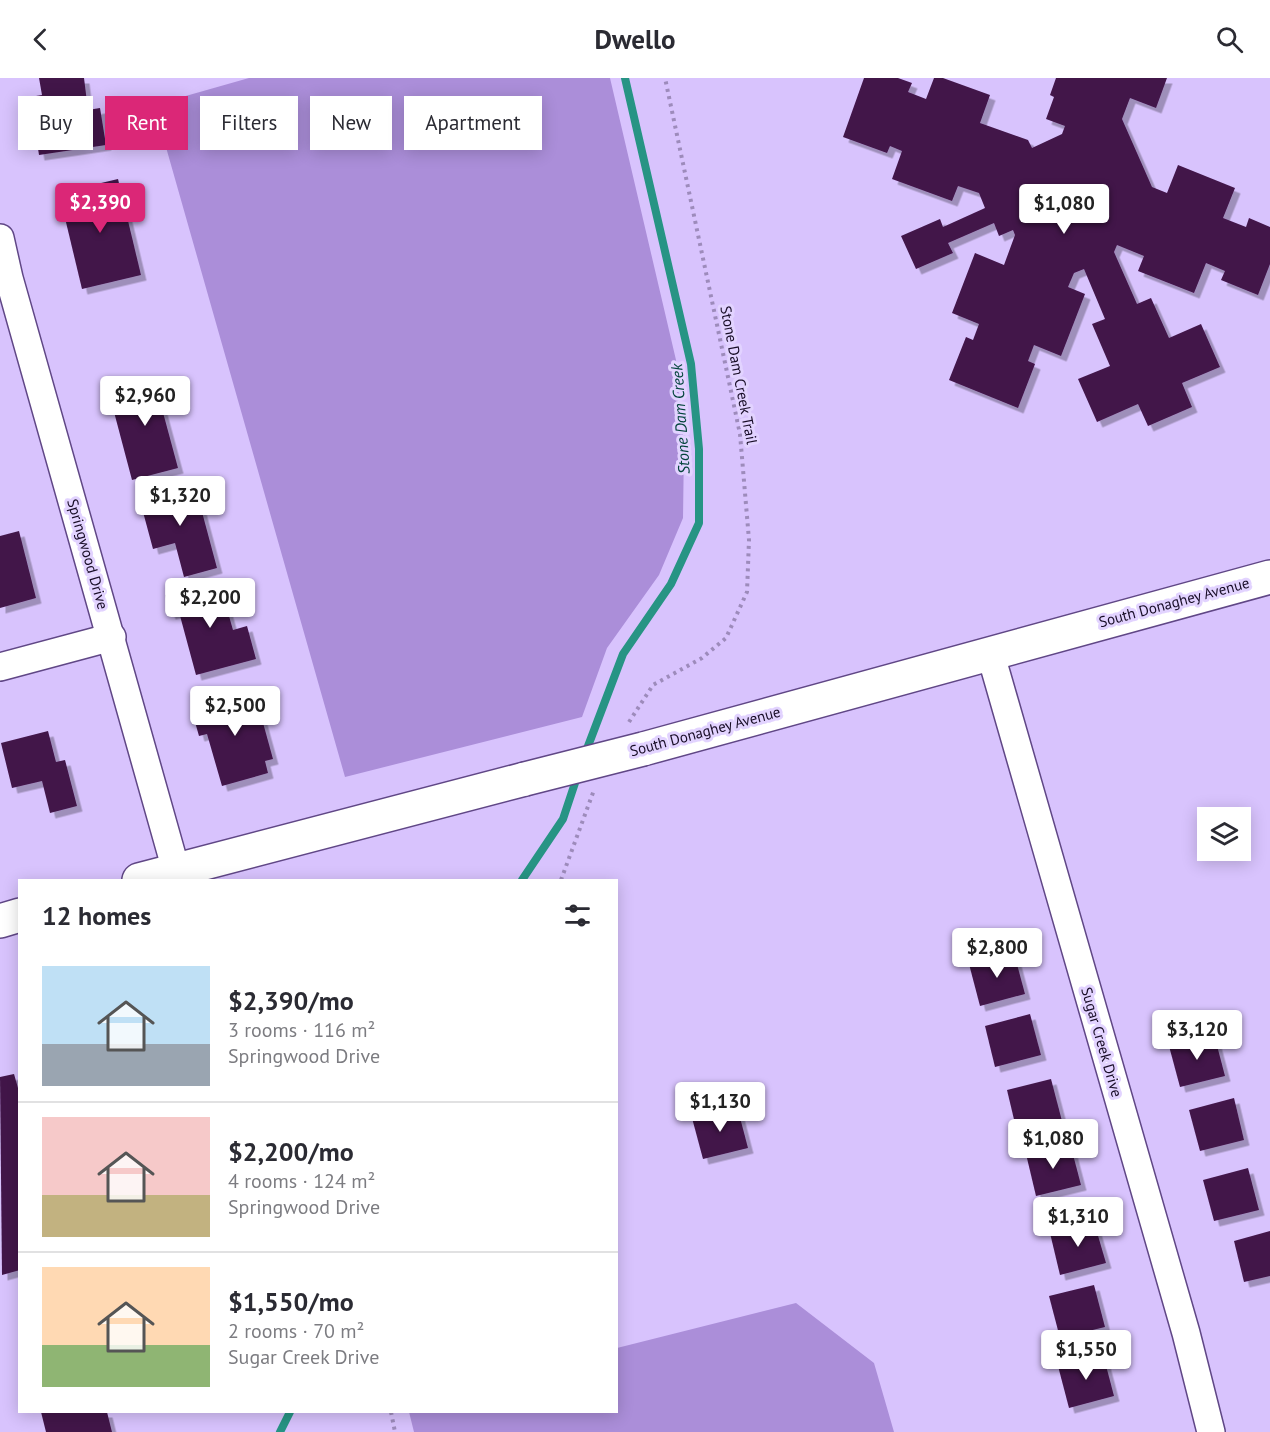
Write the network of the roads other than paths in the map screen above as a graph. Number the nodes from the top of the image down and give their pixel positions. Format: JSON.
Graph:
{"nodes":[{"id":1,"x":0,"y":238,"type":"edge"},
{"id":2,"x":4,"y":279,"type":"edge"},
{"id":3,"x":1270,"y":577,"type":"edge"},
{"id":4,"x":112,"y":637,"type":"junction"},
{"id":5,"x":990,"y":652,"type":"junction"},
{"id":6,"x":0,"y":667,"type":"edge"},
{"id":7,"x":177,"y":870,"type":"junction"},
{"id":8,"x":143,"y":879,"type":"edge"},
{"id":9,"x":18,"y":916,"type":"edge"},
{"id":10,"x":0,"y":921,"type":"edge"},
{"id":11,"x":1211,"y":1432,"type":"edge"}],
"edges":[{"from":1,"to":2,"type":"street","name":"Springwood Drive"},
{"from":2,"to":4,"type":"street","name":"Springwood Drive"},
{"from":3,"to":5,"type":"street","name":"South Donaghey Avenue"},
{"from":4,"to":6,"type":"street"},
{"from":4,"to":7,"type":"street","name":"Springwood Drive"},
{"from":5,"to":7,"type":"street","name":"South Donaghey Avenue","bridge":true},
{"from":5,"to":11,"type":"street","name":"Sugar Creek Drive"},
{"from":7,"to":8,"type":"street","name":"South Donaghey Avenue"},
{"from":9,"to":10,"type":"street"}]}
